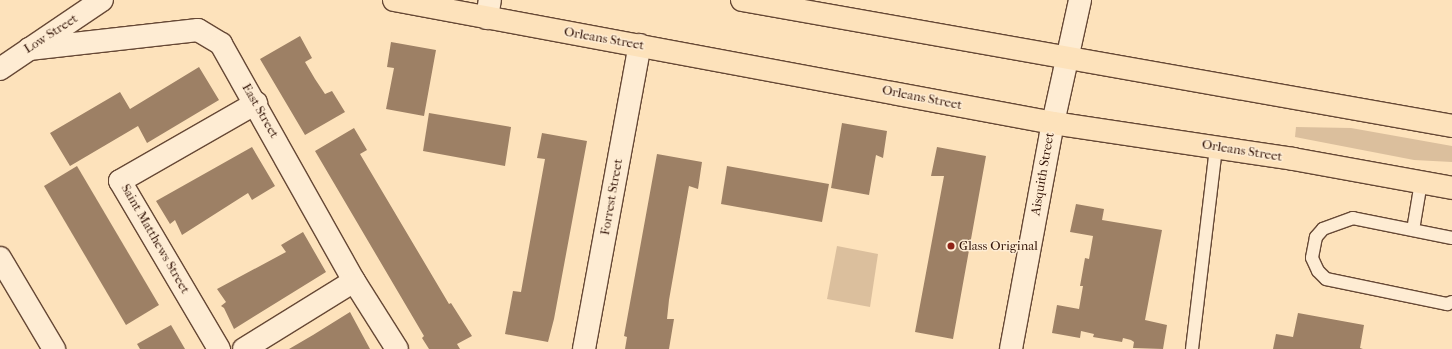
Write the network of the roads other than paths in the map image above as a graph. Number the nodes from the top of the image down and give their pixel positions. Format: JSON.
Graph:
{"nodes":[{"id":1,"x":102,"y":0,"type":"edge"},
{"id":2,"x":394,"y":0,"type":"edge"},
{"id":3,"x":742,"y":0,"type":"edge"},
{"id":4,"x":1080,"y":0,"type":"edge"},
{"id":5,"x":488,"y":9,"type":"edge"},
{"id":6,"x":640,"y":45,"type":"junction"},
{"id":7,"x":29,"y":49,"type":"junction"},
{"id":8,"x":1068,"y":60,"type":"junction"},
{"id":9,"x":0,"y":68,"type":"edge"},
{"id":10,"x":256,"y":103,"type":"junction"},
{"id":11,"x":1053,"y":123,"type":"junction"},
{"id":12,"x":1452,"y":126,"type":"edge"},
{"id":13,"x":1216,"y":147,"type":"junction"},
{"id":14,"x":1421,"y":182,"type":"junction"},
{"id":15,"x":1452,"y":188,"type":"edge"},
{"id":16,"x":1413,"y":230,"type":"junction"},
{"id":17,"x":1452,"y":238,"type":"edge"},
{"id":18,"x":0,"y":258,"type":"edge"},
{"id":19,"x":354,"y":281,"type":"junction"},
{"id":20,"x":1452,"y":302,"type":"edge"},
{"id":21,"x":54,"y":349,"type":"edge"},
{"id":22,"x":219,"y":349,"type":"edge"},
{"id":23,"x":244,"y":349,"type":"edge"},
{"id":24,"x":397,"y":349,"type":"edge"},
{"id":25,"x":584,"y":349,"type":"edge"},
{"id":26,"x":1011,"y":349,"type":"edge"},
{"id":27,"x":1192,"y":349,"type":"edge"}],
"edges":[{"from":1,"to":7,"type":"street","name":"Low Street"},
{"from":2,"to":5,"type":"main road","name":"Orleans Street"},
{"from":3,"to":8,"type":"main road"},
{"from":4,"to":8,"type":"street","name":"Aisquith Street"},
{"from":5,"to":6,"type":"main road","name":"Orleans Street"},
{"from":6,"to":11,"type":"main road","name":"Orleans Street"},
{"from":6,"to":25,"type":"street","name":"Forrest Street"},
{"from":7,"to":9,"type":"street","name":"Low Street"},
{"from":7,"to":10,"type":"street","name":"East Street"},
{"from":8,"to":11,"type":"street","name":"Aisquith Street"},
{"from":8,"to":12,"type":"main road"},
{"from":10,"to":19,"type":"street","name":"East Street"},
{"from":10,"to":22,"type":"street","name":"Saint Matthews Street"},
{"from":11,"to":13,"type":"main road","name":"Orleans Street"},
{"from":11,"to":26,"type":"street","name":"Aisquith Street"},
{"from":13,"to":14,"type":"main road","name":"Orleans Street"},
{"from":13,"to":27,"type":"lane"},
{"from":14,"to":15,"type":"main road","name":"Orleans Street"},
{"from":14,"to":16,"type":"lane"},
{"from":16,"to":17,"type":"lane"},
{"from":16,"to":20,"type":"lane"},
{"from":18,"to":21,"type":"street"},
{"from":19,"to":23,"type":"street"},
{"from":19,"to":24,"type":"street","name":"East Street"}]}
